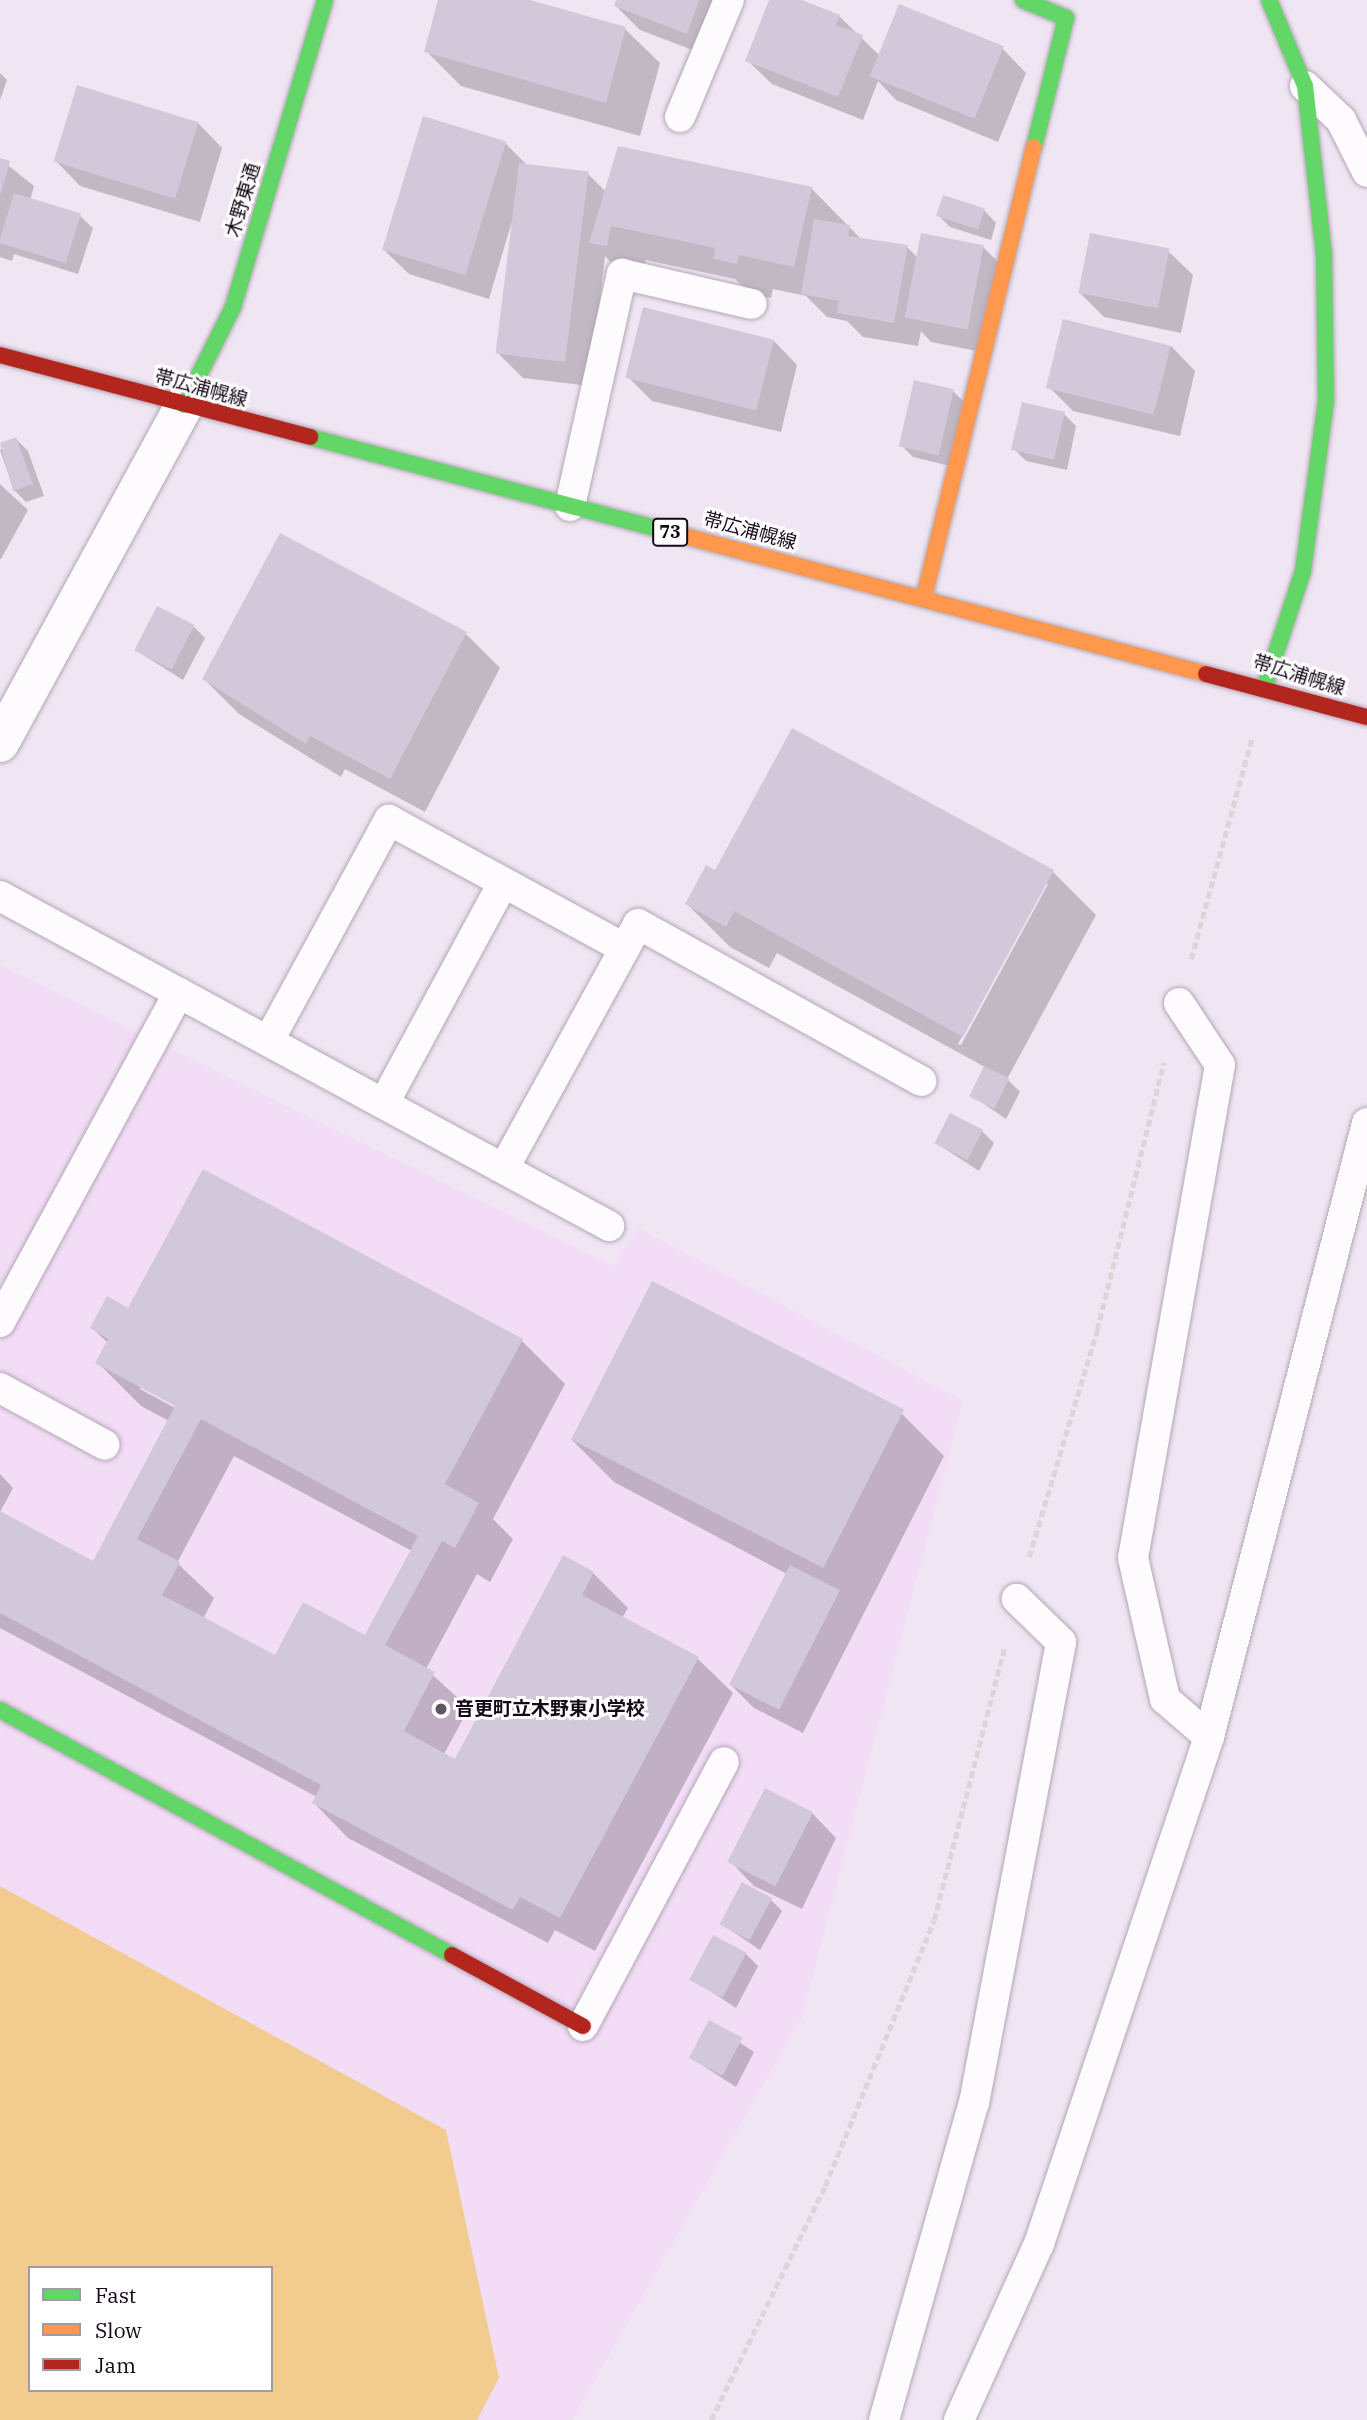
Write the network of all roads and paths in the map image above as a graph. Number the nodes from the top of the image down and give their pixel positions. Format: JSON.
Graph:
{"nodes":[{"id":1,"x":325,"y":0,"type":"edge"},
{"id":2,"x":729,"y":0,"type":"edge"},
{"id":3,"x":1023,"y":0,"type":"edge"},
{"id":4,"x":1269,"y":0,"type":"edge"},
{"id":5,"x":1305,"y":86,"type":"junction"},
{"id":6,"x":680,"y":117,"type":"dead end"},
{"id":7,"x":1367,"y":172,"type":"edge"},
{"id":8,"x":752,"y":304,"type":"dead end"},
{"id":9,"x":0,"y":355,"type":"edge"},
{"id":10,"x":184,"y":405,"type":"junction"},
{"id":11,"x":570,"y":506,"type":"junction"},
{"id":12,"x":924,"y":597,"type":"junction"},
{"id":13,"x":1265,"y":686,"type":"junction"},
{"id":14,"x":1367,"y":717,"type":"edge"},
{"id":15,"x":0,"y":743,"type":"edge"},
{"id":16,"x":503,"y":883,"type":"junction"},
{"id":17,"x":0,"y":896,"type":"edge"},
{"id":18,"x":624,"y":948,"type":"junction"},
{"id":19,"x":178,"y":992,"type":"junction"},
{"id":20,"x":1179,"y":1003,"type":"dead end"},
{"id":21,"x":269,"y":1040,"type":"junction"},
{"id":22,"x":921,"y":1082,"type":"dead end"},
{"id":23,"x":384,"y":1103,"type":"junction"},
{"id":24,"x":1367,"y":1123,"type":"edge"},
{"id":25,"x":504,"y":1168,"type":"junction"},
{"id":26,"x":609,"y":1226,"type":"dead end"},
{"id":27,"x":0,"y":1322,"type":"edge"},
{"id":28,"x":0,"y":1388,"type":"edge"},
{"id":29,"x":105,"y":1445,"type":"dead end"},
{"id":30,"x":1017,"y":1599,"type":"dead end"},
{"id":31,"x":0,"y":1710,"type":"edge"},
{"id":32,"x":1209,"y":1737,"type":"junction"},
{"id":33,"x":724,"y":1762,"type":"dead end"},
{"id":34,"x":583,"y":2026,"type":"joint"},
{"id":35,"x":884,"y":2420,"type":"edge"},
{"id":36,"x":958,"y":2420,"type":"edge"}],
"edges":[{"from":1,"to":10,"type":"street","name":"木野東通"},
{"from":2,"to":6,"type":"lane"},
{"from":3,"to":12,"type":"street"},
{"from":4,"to":5,"type":"street"},
{"from":5,"to":7,"type":"lane"},
{"from":5,"to":13,"type":"street"},
{"from":8,"to":11,"type":"lane"},
{"from":9,"to":10,"type":"street","name":"帯広浦幌線","number":"73"},
{"from":10,"to":11,"type":"street","name":"帯広浦幌線","number":"73"},
{"from":10,"to":15,"type":"street"},
{"from":11,"to":12,"type":"street","name":"帯広浦幌線","number":"73"},
{"from":12,"to":13,"type":"street","name":"帯広浦幌線","number":"73"},
{"from":13,"to":14,"type":"street","name":"帯広浦幌線","number":"73"},
{"from":16,"to":18,"type":"lane"},
{"from":16,"to":21,"type":"lane"},
{"from":16,"to":23,"type":"lane"},
{"from":17,"to":19,"type":"lane"},
{"from":18,"to":22,"type":"lane"},
{"from":18,"to":25,"type":"lane"},
{"from":19,"to":21,"type":"lane"},
{"from":19,"to":27,"type":"lane"},
{"from":20,"to":32,"type":"lane"},
{"from":21,"to":23,"type":"lane"},
{"from":23,"to":25,"type":"lane"},
{"from":24,"to":32,"type":"lane"},
{"from":25,"to":26,"type":"lane"},
{"from":28,"to":29,"type":"lane"},
{"from":30,"to":35,"type":"lane"},
{"from":31,"to":34,"type":"street"},
{"from":32,"to":36,"type":"lane"},
{"from":33,"to":34,"type":"lane"}]}
